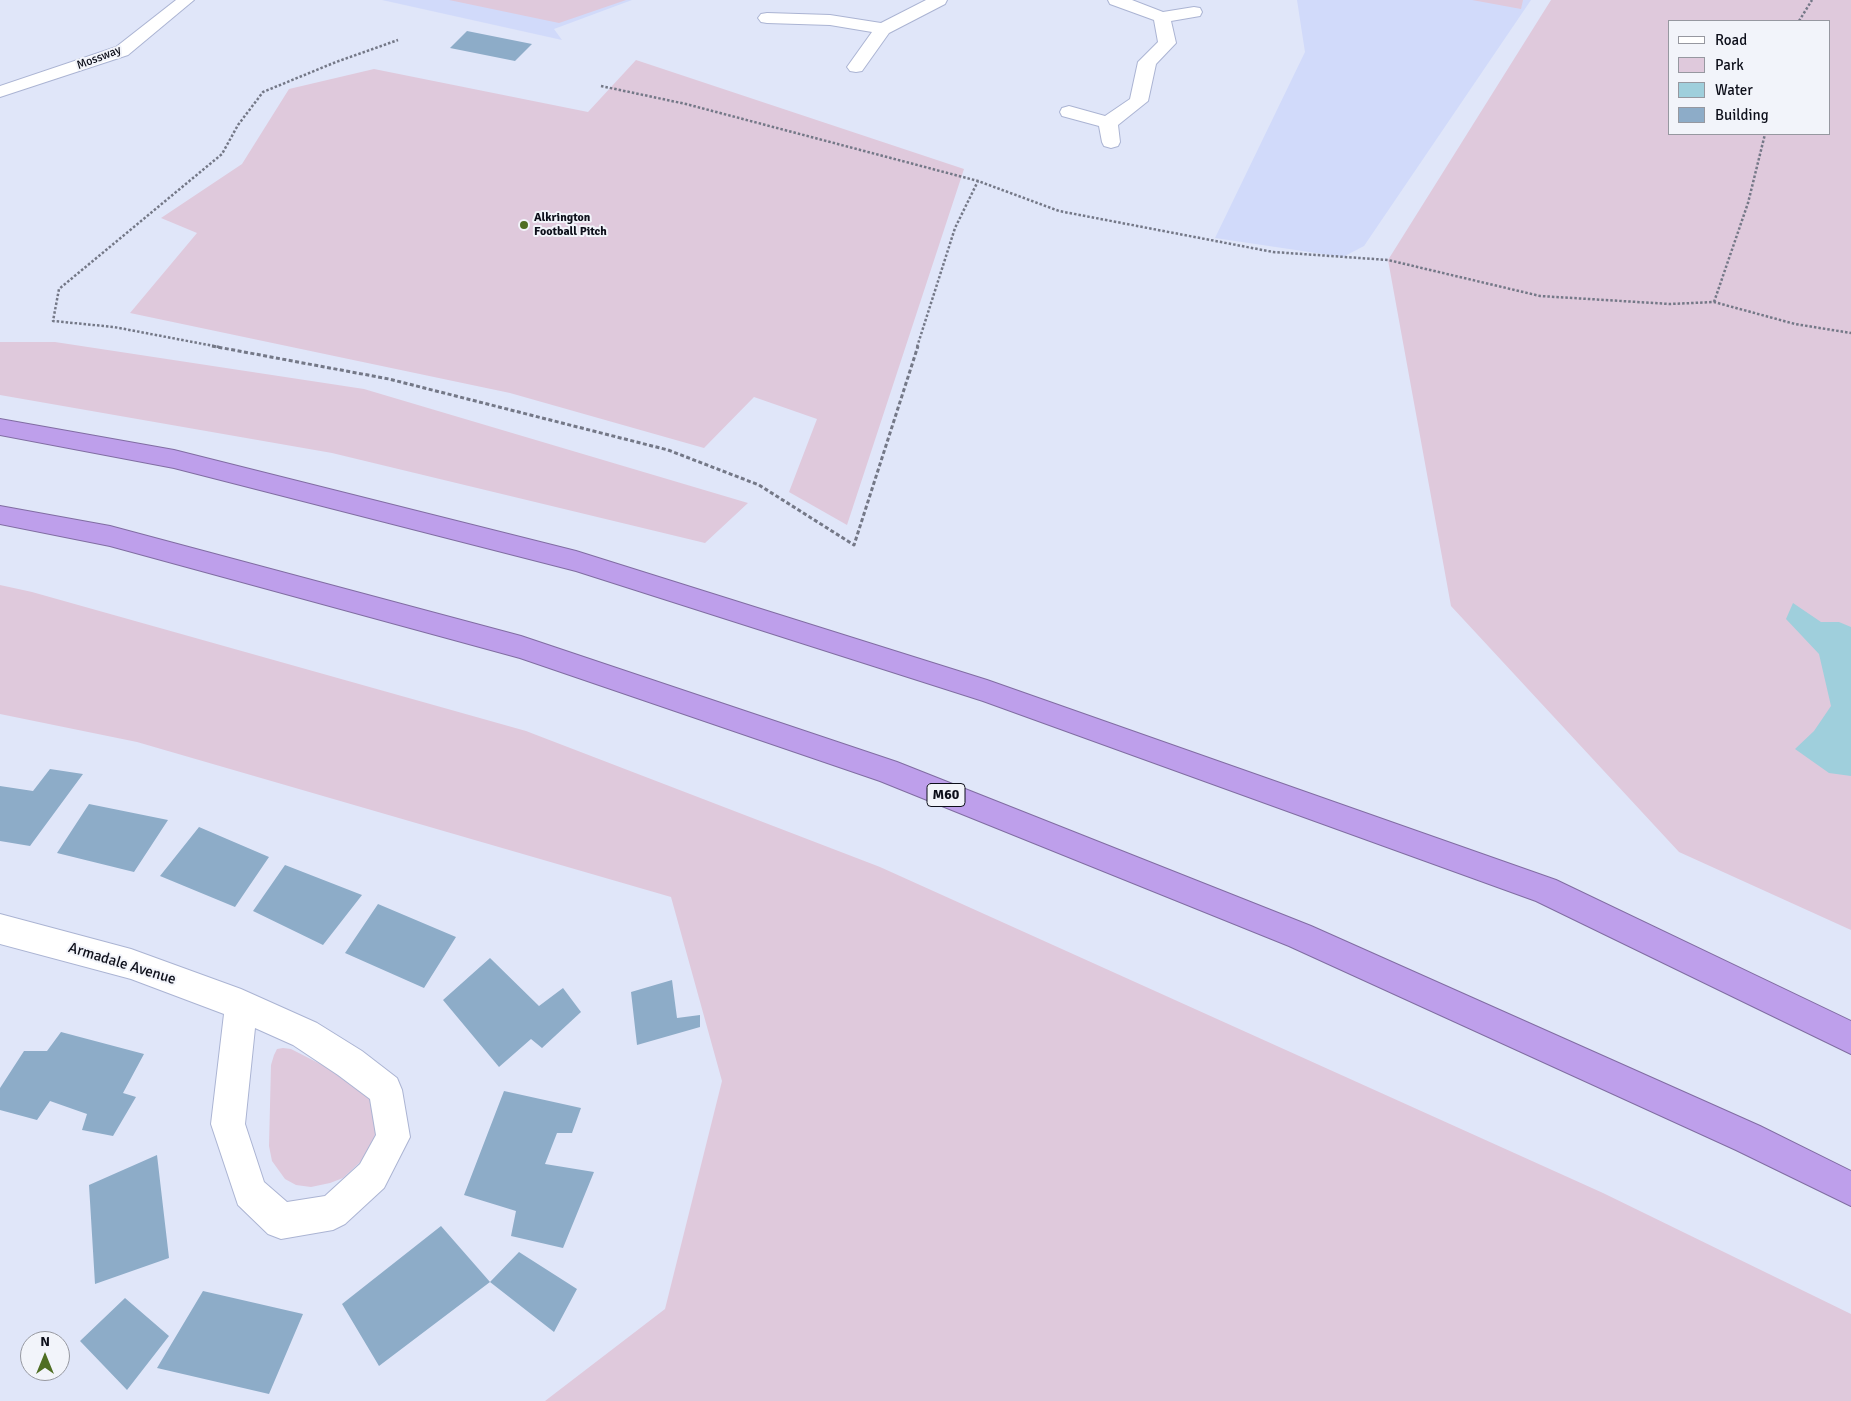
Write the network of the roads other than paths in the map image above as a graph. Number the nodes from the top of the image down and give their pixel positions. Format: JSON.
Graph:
{"nodes":[{"id":1,"x":186,"y":0,"type":"edge"},
{"id":2,"x":939,"y":0,"type":"edge"},
{"id":3,"x":1116,"y":0,"type":"edge"},
{"id":4,"x":1194,"y":12,"type":"dead end"},
{"id":5,"x":1162,"y":17,"type":"junction"},
{"id":6,"x":767,"y":18,"type":"dead end"},
{"id":7,"x":883,"y":29,"type":"junction"},
{"id":8,"x":856,"y":67,"type":"dead end"},
{"id":9,"x":0,"y":92,"type":"edge"},
{"id":10,"x":1069,"y":112,"type":"dead end"},
{"id":11,"x":1108,"y":123,"type":"junction"},
{"id":12,"x":1111,"y":142,"type":"dead end"},
{"id":13,"x":0,"y":426,"type":"edge"},
{"id":14,"x":0,"y":515,"type":"edge"},
{"id":15,"x":0,"y":929,"type":"edge"},
{"id":16,"x":241,"y":1005,"type":"junction"},
{"id":17,"x":1851,"y":1038,"type":"edge"},
{"id":18,"x":1851,"y":1189,"type":"edge"}],
"edges":[{"from":1,"to":9,"type":"street","name":"Mossway"},
{"from":2,"to":7,"type":"street"},
{"from":3,"to":5,"type":"street"},
{"from":4,"to":5,"type":"street"},
{"from":5,"to":11,"type":"street"},
{"from":6,"to":7,"type":"street"},
{"from":7,"to":8,"type":"street"},
{"from":10,"to":11,"type":"street"},
{"from":11,"to":12,"type":"street"},
{"from":13,"to":17,"type":"highway"},
{"from":14,"to":18,"type":"highway","number":"M60"},
{"from":15,"to":16,"type":"street","name":"Armadale Avenue"},
{"from":16,"to":16,"type":"street","name":"Armadale Avenue"}]}
